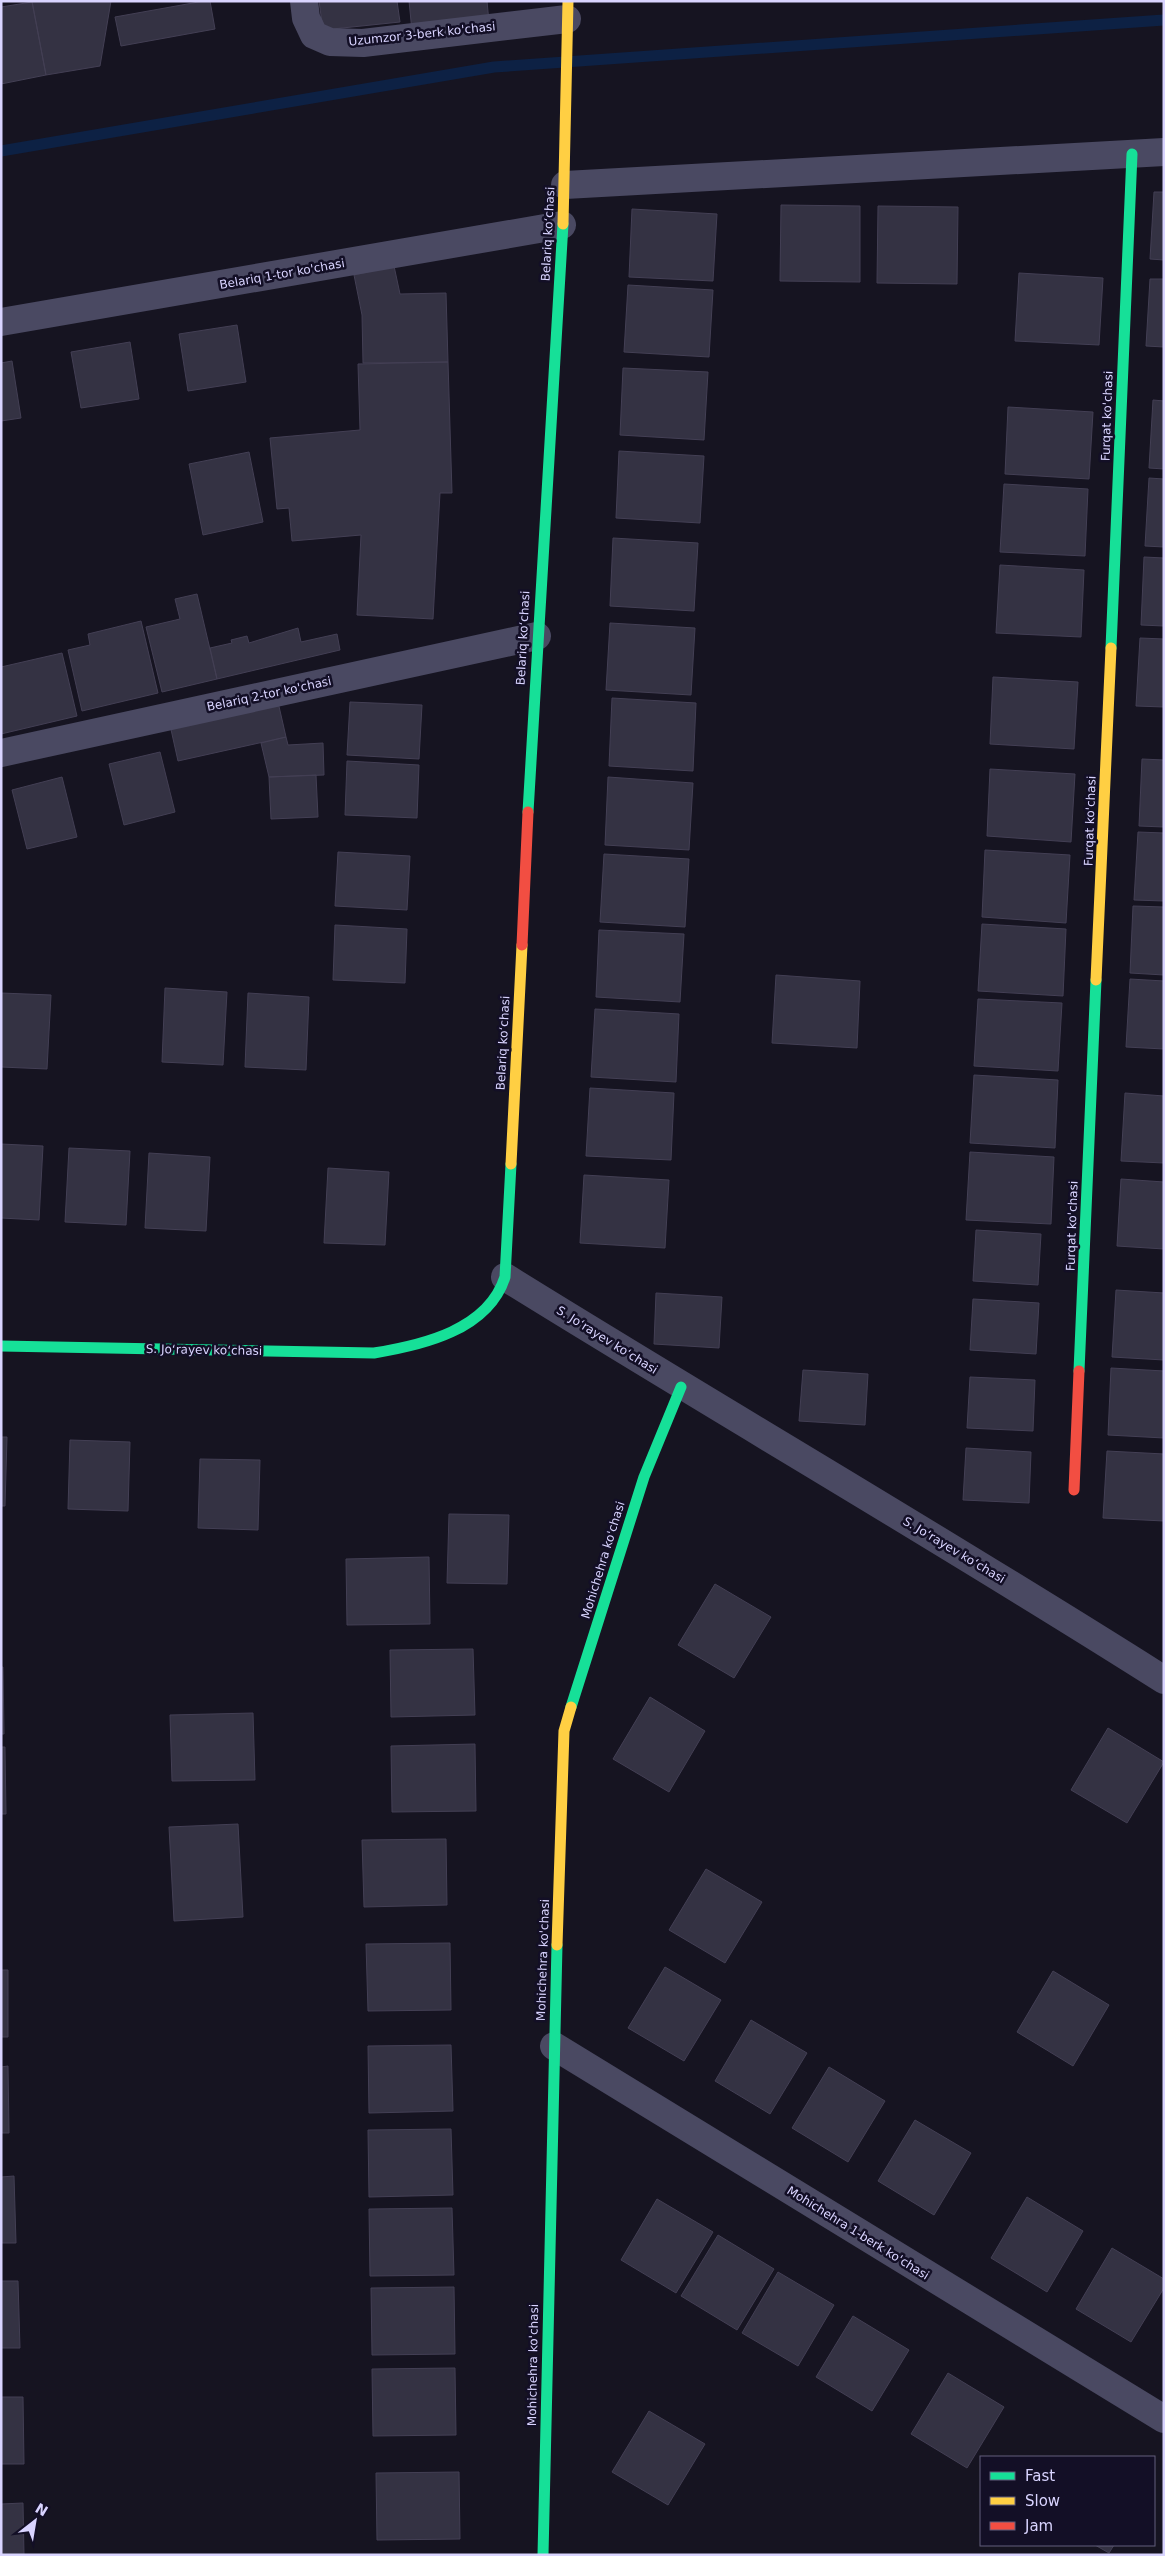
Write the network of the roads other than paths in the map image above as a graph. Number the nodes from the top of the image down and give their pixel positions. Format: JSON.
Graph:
{"nodes":[{"id":1,"x":304,"y":1,"type":"edge"},
{"id":2,"x":567,"y":10,"type":"edge"},
{"id":3,"x":1164,"y":152,"type":"edge"},
{"id":4,"x":1132,"y":154,"type":"junction"},
{"id":5,"x":565,"y":185,"type":"junction"},
{"id":6,"x":562,"y":225,"type":"junction"},
{"id":7,"x":1,"y":322,"type":"edge"},
{"id":8,"x":537,"y":636,"type":"junction"},
{"id":9,"x":1,"y":753,"type":"edge"},
{"id":10,"x":505,"y":1277,"type":"junction"},
{"id":11,"x":1,"y":1346,"type":"edge"},
{"id":12,"x":681,"y":1386,"type":"junction"},
{"id":13,"x":1074,"y":1490,"type":"dead end"},
{"id":14,"x":1164,"y":1680,"type":"edge"},
{"id":15,"x":554,"y":2046,"type":"junction"},
{"id":16,"x":1164,"y":2419,"type":"edge"},
{"id":17,"x":543,"y":2555,"type":"edge"}],
"edges":[{"from":1,"to":2,"type":"street","name":"Uzumzor 3-berk ko'chasi"},
{"from":2,"to":5,"type":"street","name":"Belariq koʻchasi"},
{"from":3,"to":4,"type":"street"},
{"from":4,"to":5,"type":"street"},
{"from":4,"to":13,"type":"street","name":"Furqat ko'chasi"},
{"from":5,"to":6,"type":"street","name":"Belariq koʻchasi"},
{"from":6,"to":7,"type":"street","name":"Belariq 1-tor ko'chasi"},
{"from":6,"to":8,"type":"street","name":"Belariq koʻchasi"},
{"from":8,"to":9,"type":"street","name":"Belariq 2-tor ko'chasi"},
{"from":8,"to":10,"type":"street","name":"Belariq koʻchasi"},
{"from":10,"to":11,"type":"street","name":"S. Joʻrayev koʻchasi"},
{"from":10,"to":12,"type":"street","name":"S. Joʻrayev koʻchasi"},
{"from":12,"to":14,"type":"street","name":"S. Joʻrayev koʻchasi"},
{"from":12,"to":15,"type":"street","name":"Mohichehra ko'chasi"},
{"from":15,"to":16,"type":"street","name":"Mohichehra 1-berk ko'chasi"},
{"from":15,"to":17,"type":"street","name":"Mohichehra ko'chasi"}]}
